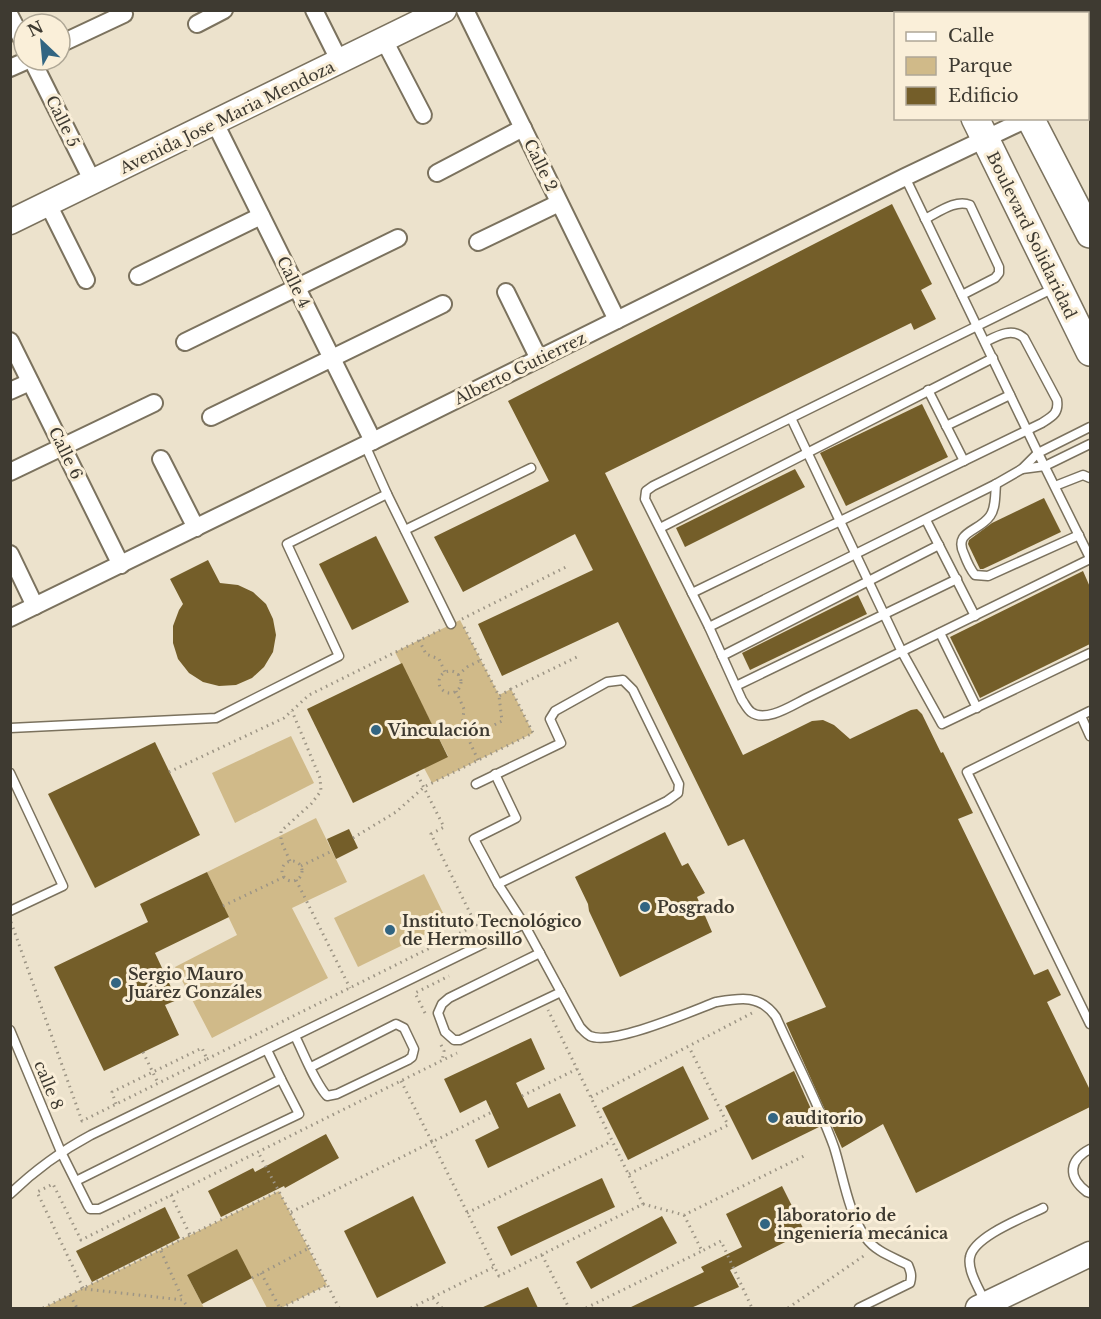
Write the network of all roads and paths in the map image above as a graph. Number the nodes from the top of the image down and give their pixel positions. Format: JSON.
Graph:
{"nodes":[{"id":1,"x":224,"y":10,"type":"edge"},
{"id":2,"x":314,"y":10,"type":"edge"},
{"id":3,"x":444,"y":10,"type":"edge"},
{"id":4,"x":465,"y":10,"type":"edge"},
{"id":5,"x":124,"y":14,"type":"dead end"},
{"id":6,"x":197,"y":24,"type":"dead end"},
{"id":7,"x":72,"y":38,"type":"edge"},
{"id":8,"x":384,"y":40,"type":"junction"},
{"id":9,"x":340,"y":62,"type":"junction"},
{"id":10,"x":38,"y":72,"type":"edge"},
{"id":11,"x":423,"y":115,"type":"dead end"},
{"id":12,"x":1021,"y":120,"type":"edge"},
{"id":13,"x":1031,"y":120,"type":"edge"},
{"id":14,"x":214,"y":123,"type":"junction"},
{"id":15,"x":523,"y":128,"type":"junction"},
{"id":16,"x":979,"y":129,"type":"edge"},
{"id":17,"x":437,"y":173,"type":"dead end"},
{"id":18,"x":905,"y":177,"type":"junction"},
{"id":19,"x":93,"y":182,"type":"junction"},
{"id":20,"x":559,"y":203,"type":"junction"},
{"id":21,"x":48,"y":204,"type":"junction"},
{"id":22,"x":261,"y":216,"type":"junction"},
{"id":23,"x":926,"y":219,"type":"junction"},
{"id":24,"x":10,"y":222,"type":"edge"},
{"id":25,"x":1090,"y":234,"type":"edge"},
{"id":26,"x":398,"y":238,"type":"dead end"},
{"id":27,"x":478,"y":242,"type":"dead end"},
{"id":28,"x":138,"y":276,"type":"dead end"},
{"id":29,"x":86,"y":280,"type":"dead end"},
{"id":30,"x":1058,"y":286,"type":"junction"},
{"id":31,"x":297,"y":288,"type":"junction"},
{"id":32,"x":506,"y":292,"type":"dead end"},
{"id":33,"x":962,"y":295,"type":"junction"},
{"id":34,"x":443,"y":304,"type":"dead end"},
{"id":35,"x":617,"y":320,"type":"junction"},
{"id":36,"x":977,"y":325,"type":"junction"},
{"id":37,"x":10,"y":341,"type":"edge"},
{"id":38,"x":184,"y":342,"type":"dead end"},
{"id":39,"x":985,"y":342,"type":"junction"},
{"id":40,"x":1090,"y":352,"type":"edge"},
{"id":41,"x":993,"y":358,"type":"junction"},
{"id":42,"x":332,"y":359,"type":"junction"},
{"id":43,"x":539,"y":359,"type":"junction"},
{"id":44,"x":30,"y":382,"type":"junction"},
{"id":45,"x":928,"y":390,"type":"junction"},
{"id":46,"x":10,"y":391,"type":"edge"},
{"id":47,"x":1011,"y":395,"type":"junction"},
{"id":48,"x":154,"y":403,"type":"dead end"},
{"id":49,"x":211,"y":417,"type":"dead end"},
{"id":50,"x":791,"y":418,"type":"junction"},
{"id":51,"x":946,"y":426,"type":"junction"},
{"id":52,"x":1090,"y":427,"type":"edge"},
{"id":53,"x":1028,"y":430,"type":"junction"},
{"id":54,"x":369,"y":443,"type":"junction"},
{"id":55,"x":1090,"y":444,"type":"edge"},
{"id":56,"x":63,"y":447,"type":"junction"},
{"id":57,"x":808,"y":453,"type":"junction"},
{"id":58,"x":1038,"y":453,"type":"junction"},
{"id":59,"x":161,"y":459,"type":"dead end"},
{"id":60,"x":964,"y":461,"type":"junction"},
{"id":61,"x":1045,"y":466,"type":"junction"},
{"id":62,"x":531,"y":468,"type":"dead end"},
{"id":63,"x":1022,"y":469,"type":"junction"},
{"id":64,"x":10,"y":472,"type":"edge"},
{"id":65,"x":1090,"y":478,"type":"edge"},
{"id":66,"x":996,"y":484,"type":"junction"},
{"id":67,"x":1055,"y":486,"type":"junction"},
{"id":68,"x":387,"y":494,"type":"junction"},
{"id":69,"x":926,"y":520,"type":"junction"},
{"id":70,"x":840,"y":522,"type":"junction"},
{"id":71,"x":196,"y":528,"type":"junction"},
{"id":72,"x":660,"y":528,"type":"junction"},
{"id":73,"x":405,"y":530,"type":"junction"},
{"id":74,"x":1079,"y":535,"type":"junction"},
{"id":75,"x":939,"y":545,"type":"junction"},
{"id":76,"x":10,"y":554,"type":"edge"},
{"id":77,"x":856,"y":554,"type":"junction"},
{"id":78,"x":1090,"y":558,"type":"edge"},
{"id":79,"x":121,"y":564,"type":"junction"},
{"id":80,"x":568,"y":566,"type":"dead end"},
{"id":81,"x":957,"y":579,"type":"junction"},
{"id":82,"x":869,"y":580,"type":"junction"},
{"id":83,"x":692,"y":593,"type":"junction"},
{"id":84,"x":35,"y":606,"type":"junction"},
{"id":85,"x":885,"y":615,"type":"junction"},
{"id":86,"x":975,"y":615,"type":"junction"},
{"id":87,"x":10,"y":618,"type":"edge"},
{"id":88,"x":451,"y":624,"type":"joint"},
{"id":89,"x":709,"y":627,"type":"junction"},
{"id":90,"x":940,"y":633,"type":"junction"},
{"id":91,"x":419,"y":640,"type":"junction"},
{"id":92,"x":902,"y":652,"type":"junction"},
{"id":93,"x":1090,"y":653,"type":"edge"},
{"id":94,"x":579,"y":656,"type":"dead end"},
{"id":95,"x":722,"y":656,"type":"junction"},
{"id":96,"x":481,"y":660,"type":"junction"},
{"id":97,"x":445,"y":672,"type":"junction"},
{"id":98,"x":458,"y":675,"type":"junction"},
{"id":99,"x":736,"y":686,"type":"junction"},
{"id":100,"x":511,"y":689,"type":"junction"},
{"id":101,"x":456,"y":691,"type":"junction"},
{"id":102,"x":499,"y":696,"type":"junction"},
{"id":103,"x":977,"y":708,"type":"junction"},
{"id":104,"x":292,"y":711,"type":"junction"},
{"id":105,"x":1090,"y":711,"type":"edge"},
{"id":106,"x":1080,"y":716,"type":"junction"},
{"id":107,"x":10,"y":728,"type":"edge"},
{"id":108,"x":1090,"y":736,"type":"edge"},
{"id":109,"x":468,"y":738,"type":"junction"},
{"id":110,"x":478,"y":760,"type":"junction"},
{"id":111,"x":10,"y":772,"type":"edge"},
{"id":112,"x":169,"y":772,"type":"dead end"},
{"id":113,"x":416,"y":772,"type":"dead end"},
{"id":114,"x":495,"y":774,"type":"junction"},
{"id":115,"x":476,"y":783,"type":"dead end"},
{"id":116,"x":424,"y":787,"type":"junction"},
{"id":117,"x":353,"y":838,"type":"dead end"},
{"id":118,"x":332,"y":851,"type":"dead end"},
{"id":119,"x":290,"y":861,"type":"junction"},
{"id":120,"x":301,"y":866,"type":"junction"},
{"id":121,"x":284,"y":877,"type":"junction"},
{"id":122,"x":296,"y":880,"type":"junction"},
{"id":123,"x":498,"y":884,"type":"junction"},
{"id":124,"x":223,"y":906,"type":"dead end"},
{"id":125,"x":10,"y":911,"type":"edge"},
{"id":126,"x":10,"y":920,"type":"edge"},
{"id":127,"x":524,"y":924,"type":"junction"},
{"id":128,"x":540,"y":952,"type":"junction"},
{"id":129,"x":350,"y":988,"type":"junction"},
{"id":130,"x":561,"y":992,"type":"junction"},
{"id":131,"x":767,"y":1005,"type":"junction"},
{"id":132,"x":548,"y":1008,"type":"dead end"},
{"id":133,"x":1090,"y":1024,"type":"edge"},
{"id":134,"x":10,"y":1030,"type":"edge"},
{"id":135,"x":296,"y":1036,"type":"junction"},
{"id":136,"x":689,"y":1047,"type":"junction"},
{"id":137,"x":267,"y":1050,"type":"junction"},
{"id":138,"x":143,"y":1052,"type":"dead end"},
{"id":139,"x":207,"y":1059,"type":"junction"},
{"id":140,"x":311,"y":1067,"type":"junction"},
{"id":141,"x":577,"y":1069,"type":"junction"},
{"id":142,"x":153,"y":1072,"type":"junction"},
{"id":143,"x":281,"y":1079,"type":"junction"},
{"id":144,"x":401,"y":1081,"type":"dead end"},
{"id":145,"x":158,"y":1083,"type":"junction"},
{"id":146,"x":522,"y":1096,"type":"dead end"},
{"id":147,"x":591,"y":1097,"type":"junction"},
{"id":148,"x":166,"y":1099,"type":"junction"},
{"id":149,"x":116,"y":1104,"type":"junction"},
{"id":150,"x":492,"y":1112,"type":"dead end"},
{"id":151,"x":612,"y":1141,"type":"junction"},
{"id":152,"x":432,"y":1142,"type":"junction"},
{"id":153,"x":1090,"y":1149,"type":"edge"},
{"id":154,"x":61,"y":1152,"type":"junction"},
{"id":155,"x":258,"y":1152,"type":"dead end"},
{"id":156,"x":806,"y":1155,"type":"dead end"},
{"id":157,"x":629,"y":1174,"type":"junction"},
{"id":158,"x":76,"y":1181,"type":"junction"},
{"id":159,"x":53,"y":1184,"type":"dead end"},
{"id":160,"x":279,"y":1191,"type":"junction"},
{"id":161,"x":1090,"y":1193,"type":"edge"},
{"id":162,"x":10,"y":1194,"type":"edge"},
{"id":163,"x":171,"y":1195,"type":"dead end"},
{"id":164,"x":643,"y":1204,"type":"junction"},
{"id":165,"x":1043,"y":1208,"type":"dead end"},
{"id":166,"x":291,"y":1212,"type":"junction"},
{"id":167,"x":467,"y":1213,"type":"junction"},
{"id":168,"x":684,"y":1215,"type":"junction"},
{"id":169,"x":190,"y":1235,"type":"junction"},
{"id":170,"x":309,"y":1248,"type":"junction"},
{"id":171,"x":876,"y":1248,"type":"junction"},
{"id":172,"x":161,"y":1251,"type":"junction"},
{"id":173,"x":702,"y":1251,"type":"junction"},
{"id":174,"x":1090,"y":1254,"type":"edge"},
{"id":175,"x":542,"y":1255,"type":"junction"},
{"id":176,"x":494,"y":1267,"type":"junction"},
{"id":177,"x":261,"y":1273,"type":"junction"},
{"id":178,"x":252,"y":1278,"type":"dead end"},
{"id":179,"x":327,"y":1285,"type":"junction"},
{"id":180,"x":83,"y":1288,"type":"junction"},
{"id":181,"x":70,"y":1295,"type":"junction"},
{"id":182,"x":434,"y":1298,"type":"junction"},
{"id":183,"x":183,"y":1300,"type":"junction"},
{"id":184,"x":982,"y":1306,"type":"edge"},
{"id":185,"x":43,"y":1308,"type":"edge"},
{"id":186,"x":77,"y":1308,"type":"edge"},
{"id":187,"x":188,"y":1308,"type":"edge"},
{"id":188,"x":280,"y":1308,"type":"edge"},
{"id":189,"x":339,"y":1308,"type":"edge"},
{"id":190,"x":411,"y":1308,"type":"edge"},
{"id":191,"x":442,"y":1308,"type":"edge"},
{"id":192,"x":569,"y":1308,"type":"edge"},
{"id":193,"x":586,"y":1308,"type":"edge"},
{"id":194,"x":752,"y":1308,"type":"edge"},
{"id":195,"x":788,"y":1308,"type":"edge"},
{"id":196,"x":859,"y":1308,"type":"edge"}],
"edges":[{"from":1,"to":6,"type":"street"},
{"from":2,"to":9,"type":"street"},
{"from":3,"to":8,"type":"street","name":"Avenida Jose Maria Mendoza"},
{"from":4,"to":15,"type":"street","name":"Calle 2"},
{"from":5,"to":7,"type":"street"},
{"from":8,"to":9,"type":"street","name":"Avenida Jose Maria Mendoza"},
{"from":8,"to":11,"type":"street"},
{"from":9,"to":14,"type":"street","name":"Avenida Jose Maria Mendoza"},
{"from":10,"to":19,"type":"street","name":"Calle 5"},
{"from":12,"to":16,"type":"street","name":"Alberto Gutierrez"},
{"from":13,"to":25,"type":"main road"},
{"from":14,"to":19,"type":"street","name":"Avenida Jose Maria Mendoza"},
{"from":14,"to":22,"type":"street","name":"Calle 4"},
{"from":15,"to":17,"type":"street"},
{"from":15,"to":20,"type":"street","name":"Calle 2"},
{"from":16,"to":18,"type":"street","name":"Alberto Gutierrez"},
{"from":16,"to":30,"type":"main road","name":"Boulevard Solidaridad"},
{"from":18,"to":23,"type":"lane"},
{"from":18,"to":35,"type":"street","name":"Alberto Gutierrez"},
{"from":19,"to":21,"type":"street","name":"Avenida Jose Maria Mendoza"},
{"from":20,"to":27,"type":"street"},
{"from":20,"to":35,"type":"street","name":"Calle 2"},
{"from":21,"to":24,"type":"street","name":"Avenida Jose Maria Mendoza"},
{"from":21,"to":29,"type":"street"},
{"from":22,"to":28,"type":"street"},
{"from":22,"to":31,"type":"street","name":"Calle 4"},
{"from":23,"to":33,"type":"lane"},
{"from":23,"to":33,"type":"lane"},
{"from":26,"to":31,"type":"street"},
{"from":30,"to":36,"type":"lane"},
{"from":30,"to":40,"type":"main road","name":"Boulevard Solidaridad"},
{"from":31,"to":38,"type":"street"},
{"from":31,"to":42,"type":"street","name":"Calle 4"},
{"from":32,"to":43,"type":"street"},
{"from":33,"to":36,"type":"lane"},
{"from":34,"to":42,"type":"street"},
{"from":35,"to":43,"type":"street","name":"Alberto Gutierrez"},
{"from":36,"to":39,"type":"lane"},
{"from":36,"to":50,"type":"lane"},
{"from":37,"to":44,"type":"street","name":"Calle 6"},
{"from":39,"to":41,"type":"lane"},
{"from":39,"to":53,"type":"lane"},
{"from":41,"to":45,"type":"lane"},
{"from":41,"to":47,"type":"lane"},
{"from":42,"to":49,"type":"street"},
{"from":42,"to":54,"type":"street","name":"Calle 4"},
{"from":43,"to":54,"type":"street","name":"Alberto Gutierrez"},
{"from":44,"to":46,"type":"street"},
{"from":44,"to":56,"type":"street","name":"Calle 6"},
{"from":45,"to":51,"type":"lane"},
{"from":45,"to":57,"type":"lane"},
{"from":47,"to":51,"type":"lane"},
{"from":47,"to":53,"type":"lane"},
{"from":48,"to":56,"type":"street"},
{"from":50,"to":57,"type":"lane"},
{"from":50,"to":72,"type":"lane"},
{"from":51,"to":60,"type":"lane"},
{"from":52,"to":58,"type":"lane"},
{"from":53,"to":58,"type":"lane"},
{"from":53,"to":60,"type":"lane"},
{"from":54,"to":68,"type":"lane"},
{"from":54,"to":71,"type":"street","name":"Alberto Gutierrez"},
{"from":55,"to":61,"type":"lane"},
{"from":56,"to":64,"type":"street"},
{"from":56,"to":79,"type":"street","name":"Calle 6"},
{"from":57,"to":70,"type":"lane"},
{"from":57,"to":72,"type":"lane"},
{"from":58,"to":61,"type":"lane"},
{"from":58,"to":63,"type":"lane"},
{"from":59,"to":71,"type":"street"},
{"from":60,"to":70,"type":"lane"},
{"from":61,"to":63,"type":"lane"},
{"from":61,"to":67,"type":"lane"},
{"from":62,"to":73,"type":"lane"},
{"from":63,"to":66,"type":"lane"},
{"from":65,"to":67,"type":"lane"},
{"from":66,"to":69,"type":"lane"},
{"from":66,"to":74,"type":"lane"},
{"from":67,"to":74,"type":"lane"},
{"from":68,"to":73,"type":"lane"},
{"from":68,"to":107,"type":"lane"},
{"from":69,"to":75,"type":"lane"},
{"from":69,"to":77,"type":"lane"},
{"from":70,"to":77,"type":"lane"},
{"from":70,"to":83,"type":"lane"},
{"from":71,"to":79,"type":"street","name":"Alberto Gutierrez"},
{"from":72,"to":83,"type":"lane"},
{"from":73,"to":88,"type":"lane"},
{"from":74,"to":78,"type":"lane"},
{"from":75,"to":81,"type":"lane"},
{"from":75,"to":82,"type":"lane"},
{"from":76,"to":84,"type":"street"},
{"from":77,"to":82,"type":"lane"},
{"from":77,"to":89,"type":"lane"},
{"from":78,"to":86,"type":"lane"},
{"from":79,"to":84,"type":"street","name":"Alberto Gutierrez"},
{"from":80,"to":96,"type":"path"},
{"from":81,"to":85,"type":"lane"},
{"from":81,"to":86,"type":"lane"},
{"from":82,"to":85,"type":"lane"},
{"from":82,"to":95,"type":"lane"},
{"from":83,"to":89,"type":"lane"},
{"from":84,"to":87,"type":"street","name":"Alberto Gutierrez"},
{"from":85,"to":92,"type":"lane"},
{"from":85,"to":99,"type":"lane"},
{"from":86,"to":90,"type":"lane"},
{"from":88,"to":91,"type":"path"},
{"from":89,"to":95,"type":"lane"},
{"from":90,"to":92,"type":"lane"},
{"from":90,"to":103,"type":"lane"},
{"from":91,"to":97,"type":"path"},
{"from":91,"to":104,"type":"path"},
{"from":92,"to":99,"type":"lane"},
{"from":92,"to":103,"type":"lane"},
{"from":93,"to":103,"type":"lane"},
{"from":94,"to":100,"type":"path"},
{"from":95,"to":99,"type":"lane"},
{"from":96,"to":98,"type":"path"},
{"from":96,"to":102,"type":"path"},
{"from":97,"to":98,"type":"path"},
{"from":97,"to":101,"type":"path"},
{"from":98,"to":101,"type":"path"},
{"from":100,"to":102,"type":"path"},
{"from":100,"to":110,"type":"path"},
{"from":101,"to":109,"type":"path"},
{"from":102,"to":109,"type":"path"},
{"from":104,"to":112,"type":"path"},
{"from":104,"to":119,"type":"path"},
{"from":105,"to":106,"type":"lane"},
{"from":106,"to":108,"type":"lane"},
{"from":106,"to":133,"type":"lane"},
{"from":109,"to":110,"type":"path"},
{"from":110,"to":116,"type":"path"},
{"from":111,"to":125,"type":"lane"},
{"from":113,"to":116,"type":"path"},
{"from":114,"to":115,"type":"lane"},
{"from":114,"to":123,"type":"lane"},
{"from":114,"to":123,"type":"lane"},
{"from":116,"to":117,"type":"path"},
{"from":116,"to":129,"type":"path"},
{"from":118,"to":120,"type":"path"},
{"from":119,"to":120,"type":"path"},
{"from":119,"to":121,"type":"path"},
{"from":120,"to":122,"type":"path"},
{"from":121,"to":122,"type":"path"},
{"from":121,"to":124,"type":"path"},
{"from":122,"to":129,"type":"path"},
{"from":123,"to":127,"type":"lane"},
{"from":126,"to":149,"type":"path"},
{"from":127,"to":128,"type":"lane"},
{"from":127,"to":135,"type":"lane"},
{"from":128,"to":130,"type":"lane"},
{"from":128,"to":130,"type":"lane"},
{"from":129,"to":139,"type":"path"},
{"from":130,"to":131,"type":"lane"},
{"from":131,"to":136,"type":"path"},
{"from":131,"to":171,"type":"lane"},
{"from":132,"to":141,"type":"path"},
{"from":134,"to":154,"type":"lane","name":"calle 8"},
{"from":135,"to":137,"type":"lane"},
{"from":135,"to":140,"type":"lane"},
{"from":136,"to":147,"type":"path"},
{"from":136,"to":157,"type":"path"},
{"from":137,"to":143,"type":"lane"},
{"from":137,"to":148,"type":"lane"},
{"from":138,"to":142,"type":"path"},
{"from":139,"to":142,"type":"path"},
{"from":139,"to":145,"type":"path"},
{"from":140,"to":140,"type":"lane"},
{"from":141,"to":146,"type":"path"},
{"from":141,"to":147,"type":"path"},
{"from":142,"to":145,"type":"path"},
{"from":142,"to":149,"type":"path"},
{"from":143,"to":158,"type":"lane"},
{"from":143,"to":158,"type":"lane","name":"calle 8"},
{"from":144,"to":152,"type":"path"},
{"from":145,"to":148,"type":"path"},
{"from":145,"to":149,"type":"path"},
{"from":147,"to":151,"type":"path"},
{"from":148,"to":154,"type":"lane"},
{"from":150,"to":152,"type":"path"},
{"from":151,"to":157,"type":"path"},
{"from":151,"to":167,"type":"path"},
{"from":152,"to":166,"type":"path"},
{"from":152,"to":167,"type":"path"},
{"from":153,"to":161,"type":"lane"},
{"from":154,"to":158,"type":"lane","name":"calle 8"},
{"from":154,"to":162,"type":"lane"},
{"from":155,"to":160,"type":"path"},
{"from":156,"to":168,"type":"path"},
{"from":157,"to":164,"type":"path"},
{"from":159,"to":180,"type":"path"},
{"from":160,"to":166,"type":"path"},
{"from":160,"to":169,"type":"path"},
{"from":163,"to":169,"type":"path"},
{"from":164,"to":168,"type":"path"},
{"from":164,"to":175,"type":"path"},
{"from":165,"to":184,"type":"lane"},
{"from":166,"to":170,"type":"path"},
{"from":167,"to":176,"type":"path"},
{"from":168,"to":173,"type":"path"},
{"from":169,"to":172,"type":"path"},
{"from":170,"to":177,"type":"path"},
{"from":170,"to":179,"type":"path"},
{"from":171,"to":195,"type":"path"},
{"from":171,"to":196,"type":"lane"},
{"from":172,"to":180,"type":"path"},
{"from":172,"to":183,"type":"path"},
{"from":173,"to":193,"type":"path"},
{"from":173,"to":194,"type":"path"},
{"from":174,"to":184,"type":"street"},
{"from":175,"to":176,"type":"path"},
{"from":175,"to":192,"type":"path"},
{"from":176,"to":182,"type":"path"},
{"from":177,"to":178,"type":"path"},
{"from":177,"to":188,"type":"path"},
{"from":179,"to":188,"type":"path"},
{"from":179,"to":189,"type":"path"},
{"from":180,"to":181,"type":"path"},
{"from":180,"to":183,"type":"path"},
{"from":181,"to":185,"type":"path"},
{"from":181,"to":186,"type":"path"},
{"from":182,"to":190,"type":"path"},
{"from":182,"to":191,"type":"path"},
{"from":183,"to":187,"type":"path"}]}
